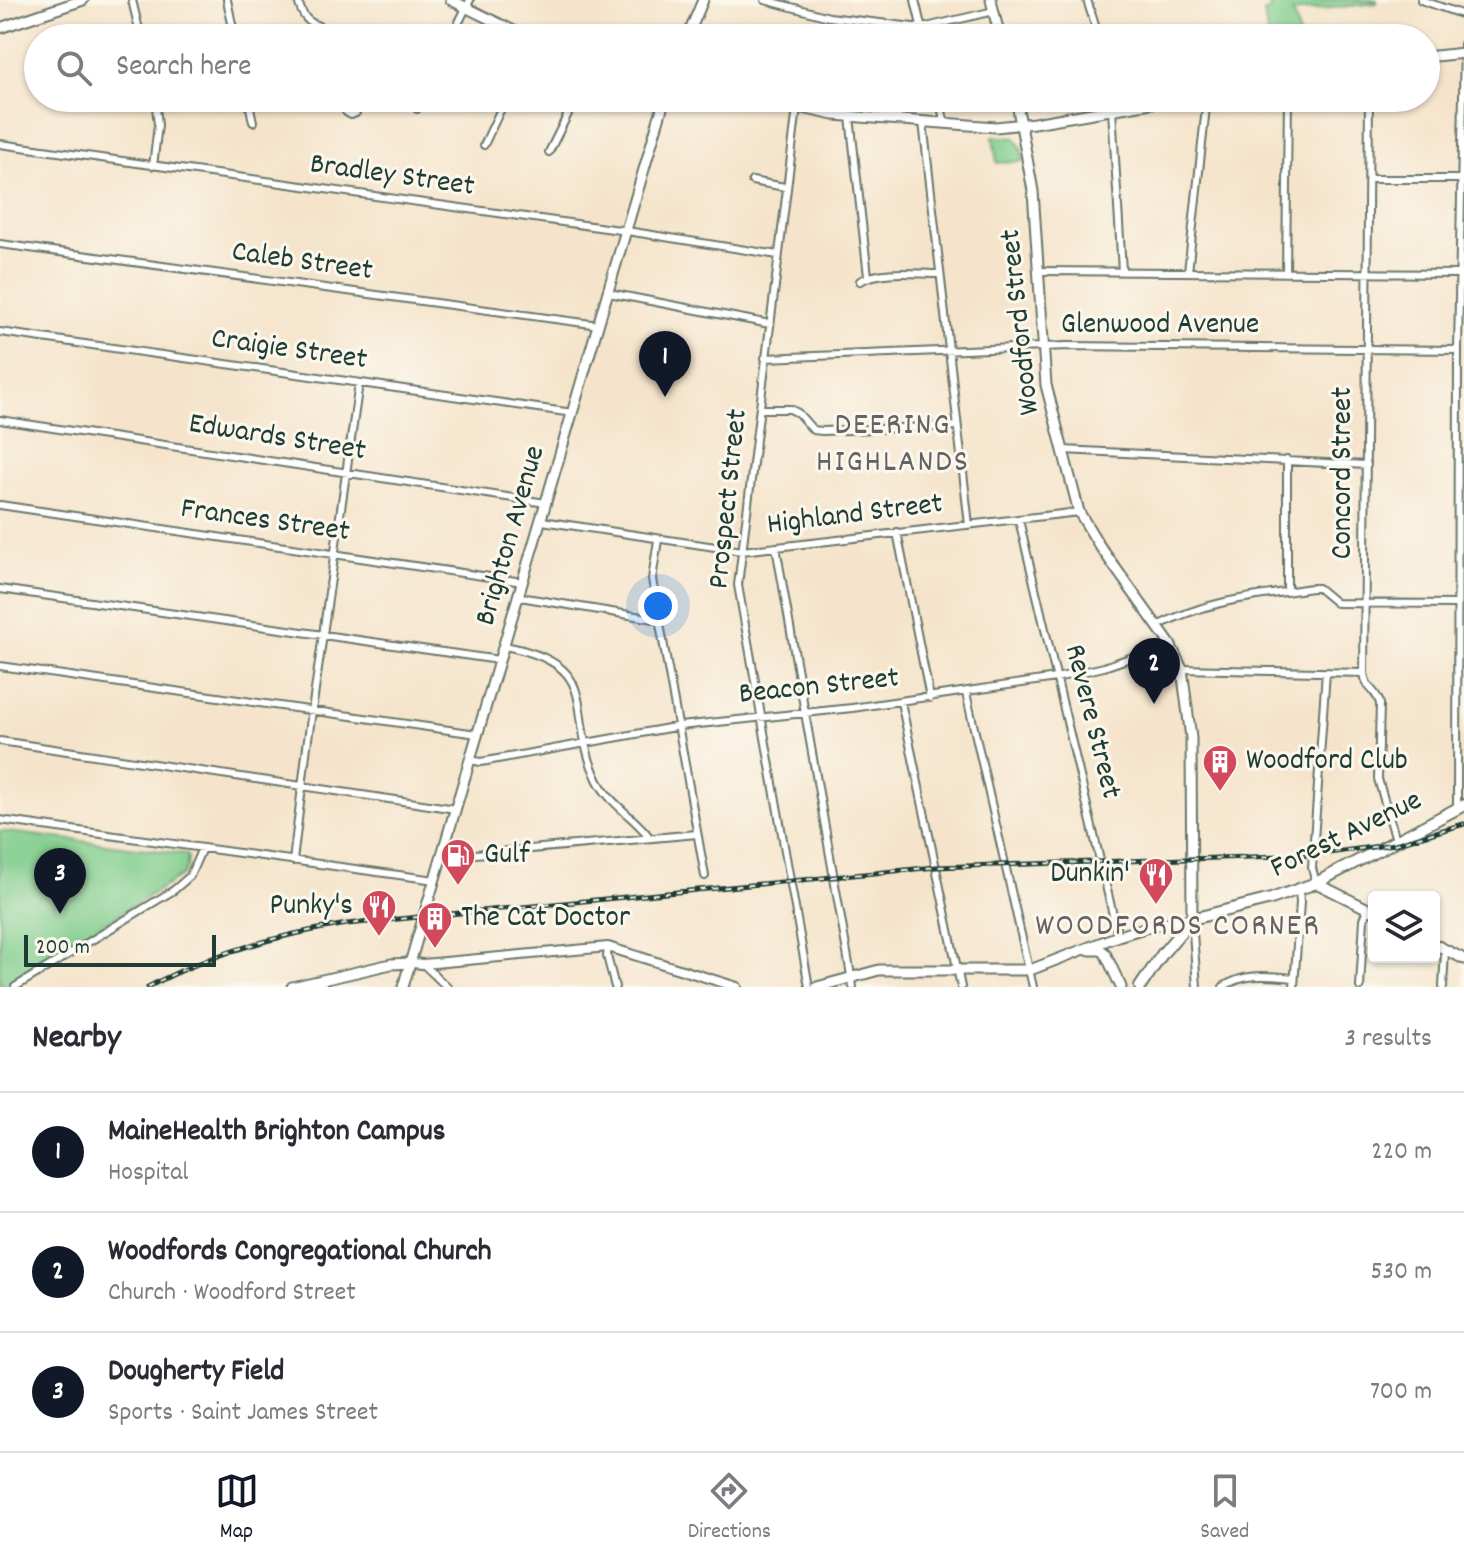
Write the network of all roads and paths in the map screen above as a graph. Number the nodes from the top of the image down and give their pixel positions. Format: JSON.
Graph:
{"nodes":[{"id":1,"x":83,"y":0,"type":"edge"},
{"id":2,"x":132,"y":0,"type":"edge"},
{"id":3,"x":227,"y":0,"type":"edge"},
{"id":4,"x":298,"y":0,"type":"edge"},
{"id":5,"x":451,"y":0,"type":"edge"},
{"id":6,"x":703,"y":0,"type":"edge"},
{"id":7,"x":765,"y":0,"type":"edge"},
{"id":8,"x":915,"y":0,"type":"edge"},
{"id":9,"x":991,"y":0,"type":"edge"},
{"id":10,"x":1087,"y":0,"type":"edge"},
{"id":11,"x":1421,"y":0,"type":"edge"},
{"id":12,"x":783,"y":2,"type":"edge"},
{"id":13,"x":65,"y":3,"type":"edge"},
{"id":14,"x":468,"y":4,"type":"edge"},
{"id":15,"x":994,"y":11,"type":"junction"},
{"id":16,"x":1464,"y":15,"type":"edge"},
{"id":17,"x":138,"y":24,"type":"edge"},
{"id":18,"x":232,"y":24,"type":"edge"},
{"id":19,"x":310,"y":24,"type":"edge"},
{"id":20,"x":458,"y":24,"type":"edge"},
{"id":21,"x":503,"y":24,"type":"edge"},
{"id":22,"x":693,"y":24,"type":"edge"},
{"id":23,"x":886,"y":24,"type":"edge"},
{"id":24,"x":921,"y":24,"type":"edge"},
{"id":25,"x":939,"y":24,"type":"edge"},
{"id":26,"x":997,"y":24,"type":"edge"},
{"id":27,"x":1095,"y":24,"type":"edge"},
{"id":28,"x":0,"y":28,"type":"edge"},
{"id":29,"x":1464,"y":50,"type":"edge"},
{"id":30,"x":1440,"y":54,"type":"edge"},
{"id":31,"x":157,"y":112,"type":"edge"},
{"id":32,"x":251,"y":112,"type":"edge"},
{"id":33,"x":499,"y":112,"type":"edge"},
{"id":34,"x":569,"y":112,"type":"edge"},
{"id":35,"x":661,"y":112,"type":"edge"},
{"id":36,"x":796,"y":112,"type":"edge"},
{"id":37,"x":821,"y":112,"type":"edge"},
{"id":38,"x":942,"y":112,"type":"edge"},
{"id":39,"x":1019,"y":112,"type":"edge"},
{"id":40,"x":1087,"y":112,"type":"edge"},
{"id":41,"x":1117,"y":112,"type":"edge"},
{"id":42,"x":1205,"y":112,"type":"edge"},
{"id":43,"x":1288,"y":112,"type":"edge"},
{"id":44,"x":1369,"y":112,"type":"edge"},
{"id":45,"x":850,"y":117,"type":"junction"},
{"id":46,"x":253,"y":122,"type":"dead end"},
{"id":47,"x":923,"y":122,"type":"junction"},
{"id":48,"x":945,"y":124,"type":"junction"},
{"id":49,"x":1022,"y":125,"type":"junction"},
{"id":50,"x":0,"y":144,"type":"edge"},
{"id":51,"x":484,"y":145,"type":"dead end"},
{"id":52,"x":549,"y":152,"type":"dead end"},
{"id":53,"x":153,"y":166,"type":"junction"},
{"id":54,"x":1369,"y":179,"type":"junction"},
{"id":55,"x":1460,"y":179,"type":"junction"},
{"id":56,"x":752,"y":181,"type":"dead end"},
{"id":57,"x":785,"y":187,"type":"junction"},
{"id":58,"x":627,"y":231,"type":"junction"},
{"id":59,"x":0,"y":244,"type":"edge"},
{"id":60,"x":778,"y":255,"type":"junction"},
{"id":61,"x":1038,"y":271,"type":"junction"},
{"id":62,"x":1122,"y":271,"type":"junction"},
{"id":63,"x":1188,"y":272,"type":"junction"},
{"id":64,"x":1286,"y":273,"type":"junction"},
{"id":65,"x":1368,"y":273,"type":"junction"},
{"id":66,"x":940,"y":274,"type":"junction"},
{"id":67,"x":1459,"y":274,"type":"junction"},
{"id":68,"x":868,"y":276,"type":"junction"},
{"id":69,"x":860,"y":281,"type":"dead end"},
{"id":70,"x":609,"y":293,"type":"junction"},
{"id":71,"x":770,"y":324,"type":"junction"},
{"id":72,"x":599,"y":325,"type":"junction"},
{"id":73,"x":1461,"y":326,"type":"edge"},
{"id":74,"x":0,"y":332,"type":"edge"},
{"id":75,"x":1043,"y":347,"type":"junction"},
{"id":76,"x":1367,"y":350,"type":"junction"},
{"id":77,"x":1458,"y":350,"type":"junction"},
{"id":78,"x":948,"y":352,"type":"junction"},
{"id":79,"x":765,"y":358,"type":"junction"},
{"id":80,"x":359,"y":383,"type":"junction"},
{"id":81,"x":761,"y":409,"type":"junction"},
{"id":82,"x":573,"y":413,"type":"junction"},
{"id":83,"x":0,"y":420,"type":"edge"},
{"id":84,"x":957,"y":426,"type":"junction"},
{"id":85,"x":1063,"y":450,"type":"junction"},
{"id":86,"x":1287,"y":460,"type":"junction"},
{"id":87,"x":1367,"y":465,"type":"junction"},
{"id":88,"x":346,"y":472,"type":"junction"},
{"id":89,"x":1461,"y":500,"type":"edge"},
{"id":90,"x":547,"y":503,"type":"junction"},
{"id":91,"x":0,"y":505,"type":"edge"},
{"id":92,"x":1079,"y":512,"type":"junction"},
{"id":93,"x":1019,"y":520,"type":"junction"},
{"id":94,"x":542,"y":521,"type":"junction"},
{"id":95,"x":969,"y":525,"type":"junction"},
{"id":96,"x":897,"y":532,"type":"junction"},
{"id":97,"x":658,"y":540,"type":"junction"},
{"id":98,"x":776,"y":547,"type":"junction"},
{"id":99,"x":742,"y":551,"type":"junction"},
{"id":100,"x":334,"y":555,"type":"junction"},
{"id":101,"x":524,"y":582,"type":"junction"},
{"id":102,"x":0,"y":589,"type":"edge"},
{"id":103,"x":1460,"y":590,"type":"edge"},
{"id":104,"x":1287,"y":592,"type":"junction"},
{"id":105,"x":520,"y":597,"type":"junction"},
{"id":106,"x":1365,"y":603,"type":"junction"},
{"id":107,"x":1456,"y":604,"type":"junction"},
{"id":108,"x":660,"y":620,"type":"junction"},
{"id":109,"x":1157,"y":626,"type":"junction"},
{"id":110,"x":322,"y":635,"type":"junction"},
{"id":111,"x":1170,"y":644,"type":"junction"},
{"id":112,"x":505,"y":646,"type":"junction"},
{"id":113,"x":501,"y":661,"type":"junction"},
{"id":114,"x":0,"y":666,"type":"edge"},
{"id":115,"x":1182,"y":669,"type":"junction"},
{"id":116,"x":1326,"y":672,"type":"junction"},
{"id":117,"x":1364,"y":673,"type":"junction"},
{"id":118,"x":1056,"y":678,"type":"junction"},
{"id":119,"x":966,"y":693,"type":"junction"},
{"id":120,"x":930,"y":698,"type":"junction"},
{"id":121,"x":901,"y":702,"type":"junction"},
{"id":122,"x":312,"y":712,"type":"junction"},
{"id":123,"x":807,"y":713,"type":"junction"},
{"id":124,"x":761,"y":718,"type":"junction"},
{"id":125,"x":680,"y":726,"type":"junction"},
{"id":126,"x":477,"y":734,"type":"junction"},
{"id":127,"x":0,"y":741,"type":"edge"},
{"id":128,"x":587,"y":744,"type":"junction"},
{"id":129,"x":470,"y":760,"type":"junction"},
{"id":130,"x":302,"y":786,"type":"junction"},
{"id":131,"x":1460,"y":807,"type":"edge"},
{"id":132,"x":456,"y":809,"type":"junction"},
{"id":133,"x":0,"y":820,"type":"edge"},
{"id":134,"x":697,"y":834,"type":"junction"},
{"id":135,"x":650,"y":838,"type":"junction"},
{"id":136,"x":1396,"y":840,"type":"junction"},
{"id":137,"x":202,"y":848,"type":"junction"},
{"id":138,"x":442,"y":857,"type":"junction"},
{"id":139,"x":293,"y":861,"type":"junction"},
{"id":140,"x":705,"y":876,"type":"dead end"},
{"id":141,"x":435,"y":880,"type":"junction"},
{"id":142,"x":1316,"y":883,"type":"junction"},
{"id":143,"x":1299,"y":890,"type":"junction"},
{"id":144,"x":1368,"y":909,"type":"edge"},
{"id":145,"x":1368,"y":914,"type":"edge"},
{"id":146,"x":1192,"y":919,"type":"junction"},
{"id":147,"x":1114,"y":937,"type":"junction"},
{"id":148,"x":608,"y":947,"type":"junction"},
{"id":149,"x":1440,"y":947,"type":"edge"},
{"id":150,"x":1082,"y":950,"type":"junction"},
{"id":151,"x":1445,"y":950,"type":"junction"},
{"id":152,"x":1105,"y":953,"type":"junction"},
{"id":153,"x":1464,"y":959,"type":"edge"},
{"id":154,"x":411,"y":963,"type":"junction"},
{"id":155,"x":423,"y":964,"type":"junction"},
{"id":156,"x":957,"y":969,"type":"junction"},
{"id":157,"x":1030,"y":970,"type":"junction"},
{"id":158,"x":1262,"y":976,"type":"junction"},
{"id":159,"x":334,"y":978,"type":"junction"},
{"id":160,"x":1294,"y":978,"type":"junction"},
{"id":161,"x":852,"y":982,"type":"edge"},
{"id":162,"x":726,"y":985,"type":"edge"},
{"id":163,"x":15,"y":987,"type":"edge"},
{"id":164,"x":292,"y":987,"type":"edge"},
{"id":165,"x":342,"y":987,"type":"edge"},
{"id":166,"x":403,"y":987,"type":"edge"},
{"id":167,"x":447,"y":987,"type":"edge"},
{"id":168,"x":615,"y":987,"type":"edge"},
{"id":169,"x":737,"y":987,"type":"edge"},
{"id":170,"x":809,"y":987,"type":"edge"},
{"id":171,"x":817,"y":987,"type":"edge"},
{"id":172,"x":961,"y":987,"type":"edge"},
{"id":173,"x":1033,"y":987,"type":"edge"},
{"id":174,"x":1121,"y":987,"type":"edge"},
{"id":175,"x":1140,"y":987,"type":"edge"},
{"id":176,"x":1197,"y":987,"type":"edge"},
{"id":177,"x":1223,"y":987,"type":"edge"},
{"id":178,"x":1262,"y":987,"type":"edge"},
{"id":179,"x":1294,"y":987,"type":"edge"},
{"id":180,"x":1360,"y":987,"type":"edge"},
{"id":181,"x":1443,"y":987,"type":"edge"}],
"edges":[{"from":1,"to":13,"type":"main road"},
{"from":2,"to":17,"type":"street"},
{"from":3,"to":18,"type":"street"},
{"from":4,"to":19,"type":"street"},
{"from":5,"to":14,"type":"main road"},
{"from":6,"to":22,"type":"main road"},
{"from":7,"to":12,"type":"street"},
{"from":8,"to":24,"type":"street"},
{"from":9,"to":15,"type":"main road"},
{"from":10,"to":27,"type":"street"},
{"from":11,"to":16,"type":"street"},
{"from":12,"to":23,"type":"street"},
{"from":13,"to":28,"type":"main road"},
{"from":14,"to":20,"type":"street"},
{"from":14,"to":21,"type":"main road"},
{"from":15,"to":25,"type":"street"},
{"from":15,"to":26,"type":"main road"},
{"from":29,"to":30,"type":"main road"},
{"from":29,"to":55,"type":"street"},
{"from":31,"to":53,"type":"street"},
{"from":32,"to":46,"type":"street"},
{"from":33,"to":51,"type":"street"},
{"from":34,"to":52,"type":"street"},
{"from":35,"to":58,"type":"main road","name":"Brighton Avenue"},
{"from":36,"to":57,"type":"street","name":"Prospect Street"},
{"from":37,"to":45,"type":"main road"},
{"from":38,"to":48,"type":"street"},
{"from":39,"to":49,"type":"main road","name":"Woodford Street"},
{"from":40,"to":49,"type":"main road"},
{"from":41,"to":62,"type":"street"},
{"from":42,"to":63,"type":"street"},
{"from":43,"to":64,"type":"street"},
{"from":44,"to":54,"type":"street","name":"Concord Street"},
{"from":45,"to":47,"type":"main road"},
{"from":45,"to":68,"type":"street"},
{"from":47,"to":48,"type":"main road"},
{"from":47,"to":66,"type":"street"},
{"from":48,"to":49,"type":"main road"},
{"from":49,"to":61,"type":"main road","name":"Woodford Street"},
{"from":50,"to":53,"type":"street","name":"Bradley Street"},
{"from":53,"to":58,"type":"street","name":"Bradley Street"},
{"from":54,"to":55,"type":"street"},
{"from":54,"to":65,"type":"street","name":"Concord Street"},
{"from":55,"to":67,"type":"street"},
{"from":56,"to":57,"type":"street"},
{"from":57,"to":60,"type":"street","name":"Prospect Street"},
{"from":58,"to":60,"type":"street","name":"Bradley Street"},
{"from":58,"to":70,"type":"main road","name":"Brighton Avenue"},
{"from":59,"to":72,"type":"street","name":"Caleb Street"},
{"from":60,"to":71,"type":"street","name":"Prospect Street"},
{"from":61,"to":62,"type":"street"},
{"from":61,"to":75,"type":"main road","name":"Woodford Street"},
{"from":62,"to":63,"type":"street"},
{"from":63,"to":64,"type":"street"},
{"from":64,"to":65,"type":"street"},
{"from":65,"to":67,"type":"street"},
{"from":65,"to":76,"type":"street","name":"Concord Street"},
{"from":66,"to":68,"type":"street"},
{"from":66,"to":78,"type":"street"},
{"from":67,"to":73,"type":"street"},
{"from":68,"to":69,"type":"street"},
{"from":70,"to":71,"type":"street"},
{"from":70,"to":72,"type":"main road","name":"Brighton Avenue"},
{"from":71,"to":79,"type":"street","name":"Prospect Street"},
{"from":72,"to":82,"type":"main road","name":"Brighton Avenue"},
{"from":73,"to":77,"type":"street"},
{"from":74,"to":80,"type":"street","name":"Craigie Street"},
{"from":75,"to":76,"type":"street","name":"Glenwood Avenue"},
{"from":75,"to":78,"type":"street","name":"Glenwood Avenue"},
{"from":75,"to":85,"type":"main road","name":"Woodford Street"},
{"from":76,"to":77,"type":"street","name":"Glenwood Avenue"},
{"from":76,"to":87,"type":"street","name":"Concord Street"},
{"from":77,"to":89,"type":"street"},
{"from":78,"to":79,"type":"street","name":"Glenwood Avenue"},
{"from":78,"to":84,"type":"street"},
{"from":79,"to":81,"type":"street","name":"Prospect Street"},
{"from":80,"to":82,"type":"street","name":"Craigie Street"},
{"from":80,"to":88,"type":"street"},
{"from":81,"to":84,"type":"street"},
{"from":81,"to":99,"type":"street","name":"Prospect Street"},
{"from":82,"to":90,"type":"main road","name":"Brighton Avenue"},
{"from":83,"to":88,"type":"street","name":"Edwards Street"},
{"from":84,"to":95,"type":"street"},
{"from":85,"to":86,"type":"street"},
{"from":85,"to":92,"type":"main road","name":"Woodford Street"},
{"from":86,"to":87,"type":"street"},
{"from":86,"to":104,"type":"street"},
{"from":87,"to":106,"type":"street","name":"Concord Street"},
{"from":88,"to":90,"type":"street","name":"Edwards Street"},
{"from":88,"to":100,"type":"street"},
{"from":89,"to":103,"type":"street"},
{"from":90,"to":94,"type":"main road","name":"Brighton Avenue"},
{"from":91,"to":100,"type":"street","name":"Frances Street"},
{"from":92,"to":93,"type":"street","name":"Highland Street"},
{"from":92,"to":109,"type":"main road","name":"Woodford Street"},
{"from":93,"to":95,"type":"street","name":"Highland Street"},
{"from":93,"to":118,"type":"street","name":"Revere Street"},
{"from":94,"to":97,"type":"street","name":"Highland Street"},
{"from":94,"to":101,"type":"main road","name":"Brighton Avenue"},
{"from":95,"to":96,"type":"street","name":"Highland Street"},
{"from":96,"to":98,"type":"street","name":"Highland Street"},
{"from":96,"to":120,"type":"street"},
{"from":97,"to":99,"type":"street","name":"Highland Street"},
{"from":97,"to":108,"type":"street"},
{"from":98,"to":99,"type":"street","name":"Highland Street"},
{"from":98,"to":123,"type":"street"},
{"from":99,"to":124,"type":"street","name":"Prospect Street"},
{"from":100,"to":101,"type":"street","name":"Frances Street"},
{"from":100,"to":110,"type":"street"},
{"from":101,"to":105,"type":"main road","name":"Brighton Avenue"},
{"from":102,"to":110,"type":"street"},
{"from":103,"to":107,"type":"street"},
{"from":104,"to":106,"type":"street"},
{"from":104,"to":109,"type":"street"},
{"from":105,"to":108,"type":"street"},
{"from":105,"to":112,"type":"main road","name":"Brighton Avenue"},
{"from":106,"to":107,"type":"street"},
{"from":106,"to":117,"type":"street","name":"Concord Street"},
{"from":107,"to":131,"type":"street"},
{"from":108,"to":125,"type":"street"},
{"from":109,"to":111,"type":"main road","name":"Woodford Street"},
{"from":110,"to":113,"type":"street"},
{"from":110,"to":122,"type":"street"},
{"from":111,"to":115,"type":"main road","name":"Woodford Street"},
{"from":111,"to":118,"type":"street","name":"Beacon Street"},
{"from":112,"to":113,"type":"main road","name":"Brighton Avenue"},
{"from":112,"to":128,"type":"street"},
{"from":113,"to":126,"type":"main road","name":"Brighton Avenue"},
{"from":114,"to":122,"type":"street"},
{"from":115,"to":116,"type":"street"},
{"from":115,"to":146,"type":"main road","name":"Woodford Street"},
{"from":116,"to":117,"type":"street"},
{"from":116,"to":142,"type":"street"},
{"from":117,"to":136,"type":"street","name":"Concord Street"},
{"from":118,"to":119,"type":"street","name":"Beacon Street"},
{"from":118,"to":147,"type":"street","name":"Revere Street"},
{"from":119,"to":120,"type":"street","name":"Beacon Street"},
{"from":119,"to":157,"type":"street"},
{"from":120,"to":121,"type":"street","name":"Beacon Street"},
{"from":121,"to":123,"type":"street","name":"Beacon Street"},
{"from":121,"to":156,"type":"street"},
{"from":122,"to":126,"type":"street"},
{"from":122,"to":130,"type":"street"},
{"from":123,"to":124,"type":"street","name":"Beacon Street"},
{"from":123,"to":161,"type":"street"},
{"from":124,"to":125,"type":"street","name":"Beacon Street"},
{"from":124,"to":170,"type":"street","name":"Prospect Street"},
{"from":125,"to":128,"type":"street","name":"Beacon Street"},
{"from":125,"to":134,"type":"street"},
{"from":126,"to":129,"type":"main road","name":"Brighton Avenue"},
{"from":127,"to":130,"type":"street"},
{"from":128,"to":129,"type":"street","name":"Beacon Street"},
{"from":128,"to":135,"type":"street"},
{"from":129,"to":132,"type":"main road","name":"Brighton Avenue"},
{"from":130,"to":132,"type":"street"},
{"from":130,"to":139,"type":"street"},
{"from":131,"to":136,"type":"highway","name":"Forest Avenue"},
{"from":132,"to":138,"type":"main road","name":"Brighton Avenue"},
{"from":133,"to":137,"type":"street"},
{"from":134,"to":135,"type":"street"},
{"from":134,"to":140,"type":"street"},
{"from":135,"to":138,"type":"street"},
{"from":136,"to":142,"type":"highway","name":"Forest Avenue"},
{"from":137,"to":139,"type":"street"},
{"from":137,"to":163,"type":"street"},
{"from":138,"to":141,"type":"main road","name":"Brighton Avenue"},
{"from":139,"to":141,"type":"street"},
{"from":141,"to":154,"type":"main road","name":"Brighton Avenue"},
{"from":142,"to":143,"type":"highway","name":"Forest Avenue"},
{"from":142,"to":144,"type":"main road"},
{"from":143,"to":146,"type":"highway","name":"Forest Avenue"},
{"from":143,"to":160,"type":"street"},
{"from":145,"to":180,"type":"street"},
{"from":146,"to":147,"type":"main road"},
{"from":146,"to":175,"type":"highway"},
{"from":146,"to":176,"type":"street","name":"Woodford Street"},
{"from":147,"to":150,"type":"main road"},
{"from":147,"to":152,"type":"street"},
{"from":148,"to":155,"type":"street"},
{"from":148,"to":162,"type":"street"},
{"from":148,"to":168,"type":"street"},
{"from":149,"to":151,"type":"main road"},
{"from":150,"to":152,"type":"main road"},
{"from":150,"to":157,"type":"main road"},
{"from":151,"to":153,"type":"main road"},
{"from":151,"to":181,"type":"street"},
{"from":152,"to":174,"type":"main road"},
{"from":154,"to":155,"type":"street"},
{"from":154,"to":159,"type":"main road"},
{"from":154,"to":166,"type":"main road","name":"Brighton Avenue"},
{"from":155,"to":167,"type":"street"},
{"from":156,"to":157,"type":"main road"},
{"from":156,"to":161,"type":"main road"},
{"from":156,"to":172,"type":"street"},
{"from":157,"to":173,"type":"street"},
{"from":158,"to":160,"type":"street"},
{"from":158,"to":177,"type":"street"},
{"from":158,"to":178,"type":"street"},
{"from":159,"to":164,"type":"main road"},
{"from":159,"to":165,"type":"street"},
{"from":160,"to":179,"type":"street"},
{"from":161,"to":171,"type":"main road"},
{"from":162,"to":169,"type":"street"}]}
